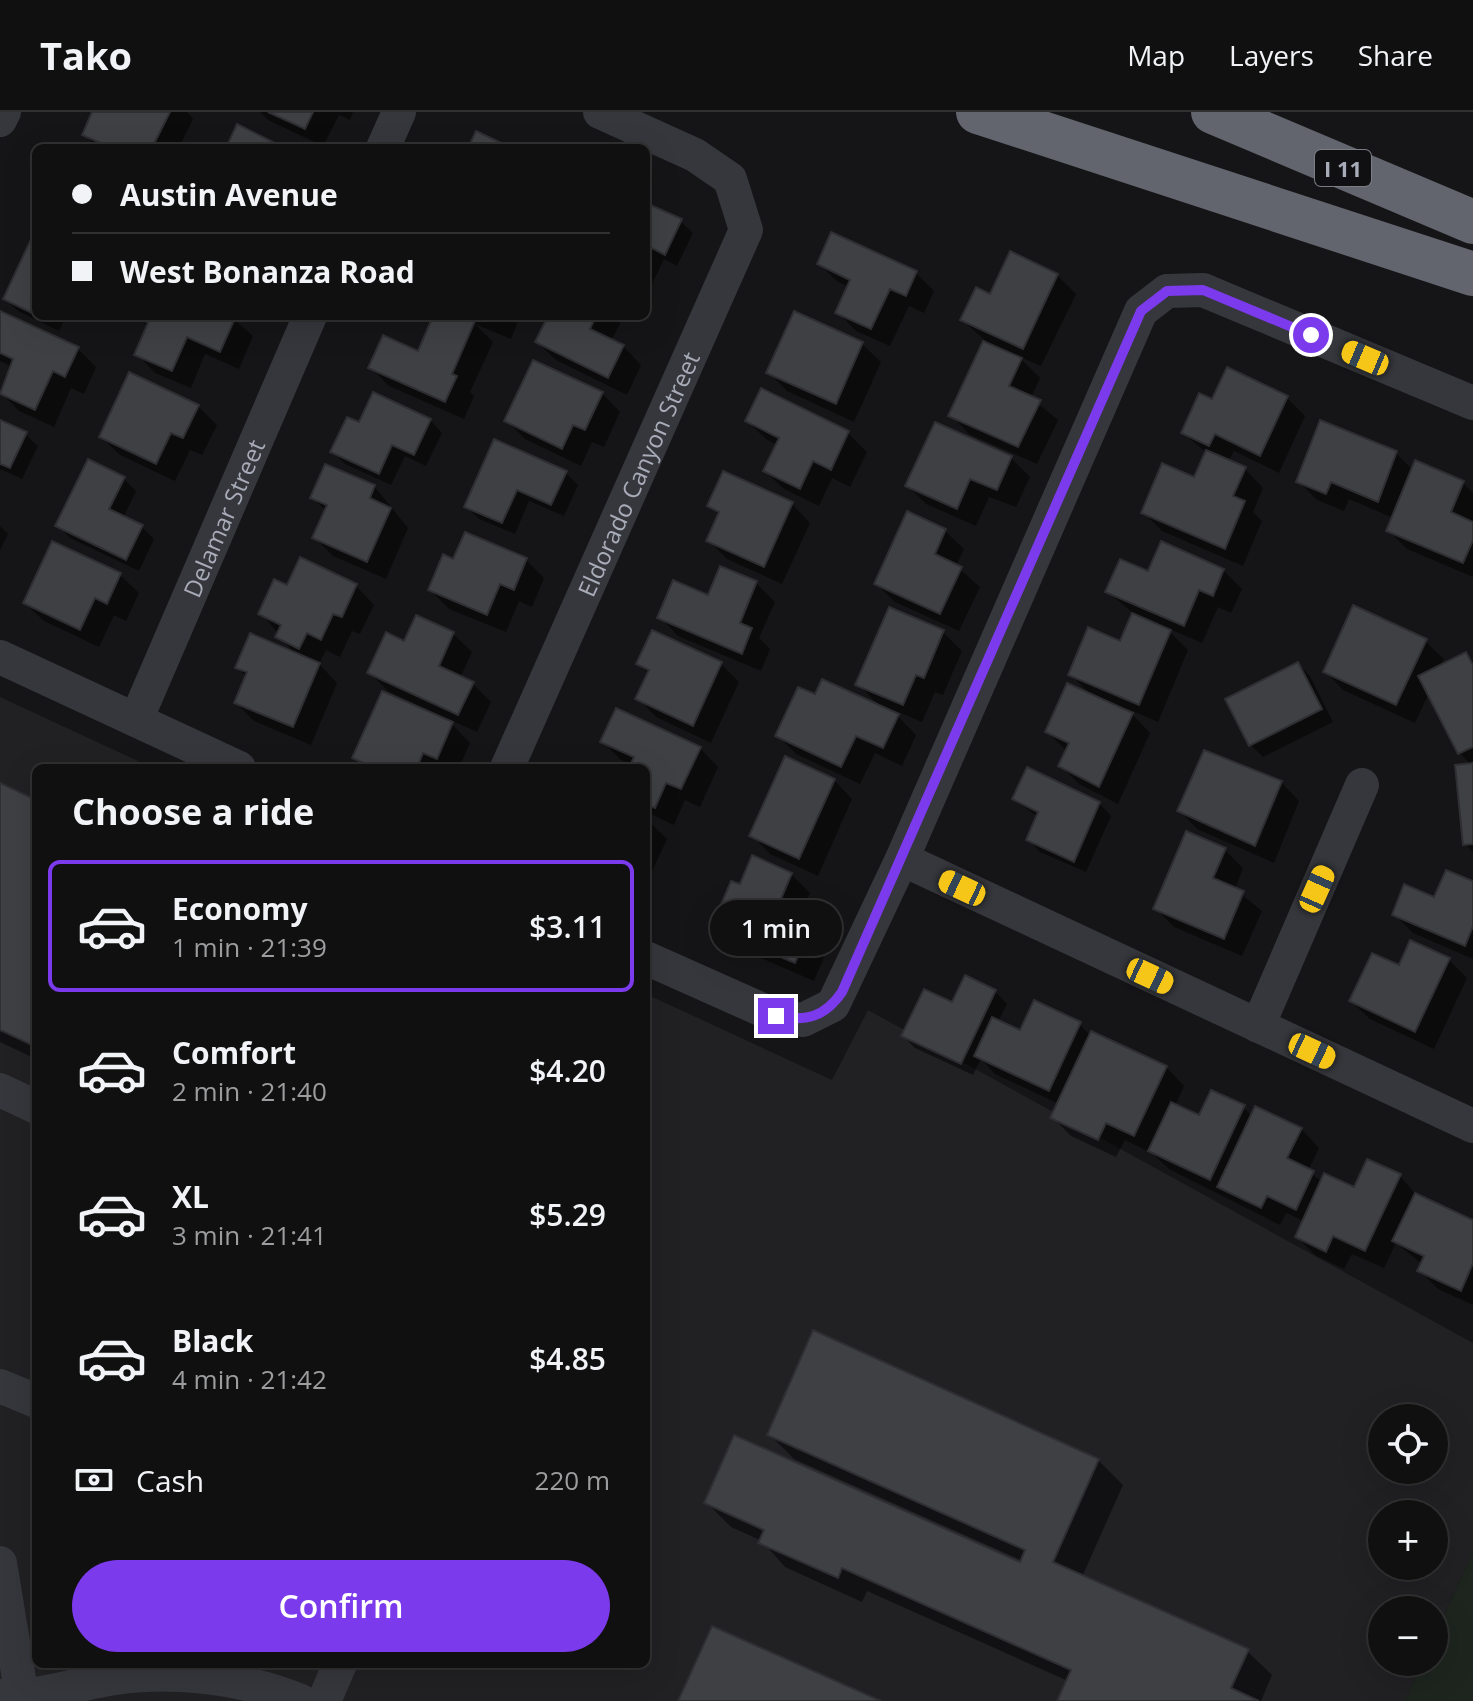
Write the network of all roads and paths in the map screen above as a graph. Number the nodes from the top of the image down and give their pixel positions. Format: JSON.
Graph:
{"nodes":[{"id":1,"x":4,"y":112,"type":"edge"},
{"id":2,"x":399,"y":112,"type":"edge"},
{"id":3,"x":600,"y":112,"type":"edge"},
{"id":4,"x":978,"y":112,"type":"edge"},
{"id":5,"x":1213,"y":112,"type":"edge"},
{"id":6,"x":0,"y":120,"type":"edge"},
{"id":7,"x":385,"y":144,"type":"edge"},
{"id":8,"x":1473,"y":222,"type":"edge"},
{"id":9,"x":1473,"y":274,"type":"edge"},
{"id":10,"x":308,"y":320,"type":"edge"},
{"id":11,"x":1473,"y":403,"type":"edge"},
{"id":12,"x":0,"y":657,"type":"edge"},
{"id":13,"x":136,"y":720,"type":"junction"},
{"id":14,"x":230,"y":764,"type":"edge"},
{"id":15,"x":509,"y":764,"type":"edge"},
{"id":16,"x":1362,"y":785,"type":"dead end"},
{"id":17,"x":902,"y":859,"type":"junction"},
{"id":18,"x":650,"y":962,"type":"edge"},
{"id":19,"x":1258,"y":1026,"type":"junction"},
{"id":20,"x":0,"y":1090,"type":"edge"},
{"id":21,"x":32,"y":1105,"type":"edge"},
{"id":22,"x":1473,"y":1126,"type":"edge"},
{"id":23,"x":0,"y":1386,"type":"edge"},
{"id":24,"x":32,"y":1399,"type":"edge"},
{"id":25,"x":0,"y":1563,"type":"edge"},
{"id":26,"x":4,"y":1611,"type":"edge"},
{"id":27,"x":338,"y":1668,"type":"edge"},
{"id":28,"x":125,"y":1680,"type":"edge"},
{"id":29,"x":13,"y":1698,"type":"edge"},
{"id":30,"x":301,"y":1701,"type":"edge"},
{"id":31,"x":324,"y":1701,"type":"edge"}],
"edges":[{"from":1,"to":6,"type":"street"},
{"from":2,"to":7,"type":"street"},
{"from":3,"to":15,"type":"street","name":"Eldorado Canyon Street"},
{"from":4,"to":9,"type":"highway"},
{"from":5,"to":8,"type":"highway","number":"I 11"},
{"from":10,"to":13,"type":"street","name":"Delamar Street"},
{"from":11,"to":17,"type":"street"},
{"from":12,"to":13,"type":"street"},
{"from":13,"to":14,"type":"street"},
{"from":16,"to":19,"type":"street"},
{"from":17,"to":18,"type":"street"},
{"from":17,"to":19,"type":"street"},
{"from":19,"to":22,"type":"street"},
{"from":20,"to":21,"type":"street"},
{"from":23,"to":24,"type":"street"},
{"from":25,"to":26,"type":"street"},
{"from":26,"to":29,"type":"street"},
{"from":27,"to":31,"type":"street"},
{"from":28,"to":29,"type":"street"},
{"from":28,"to":30,"type":"street"}]}
